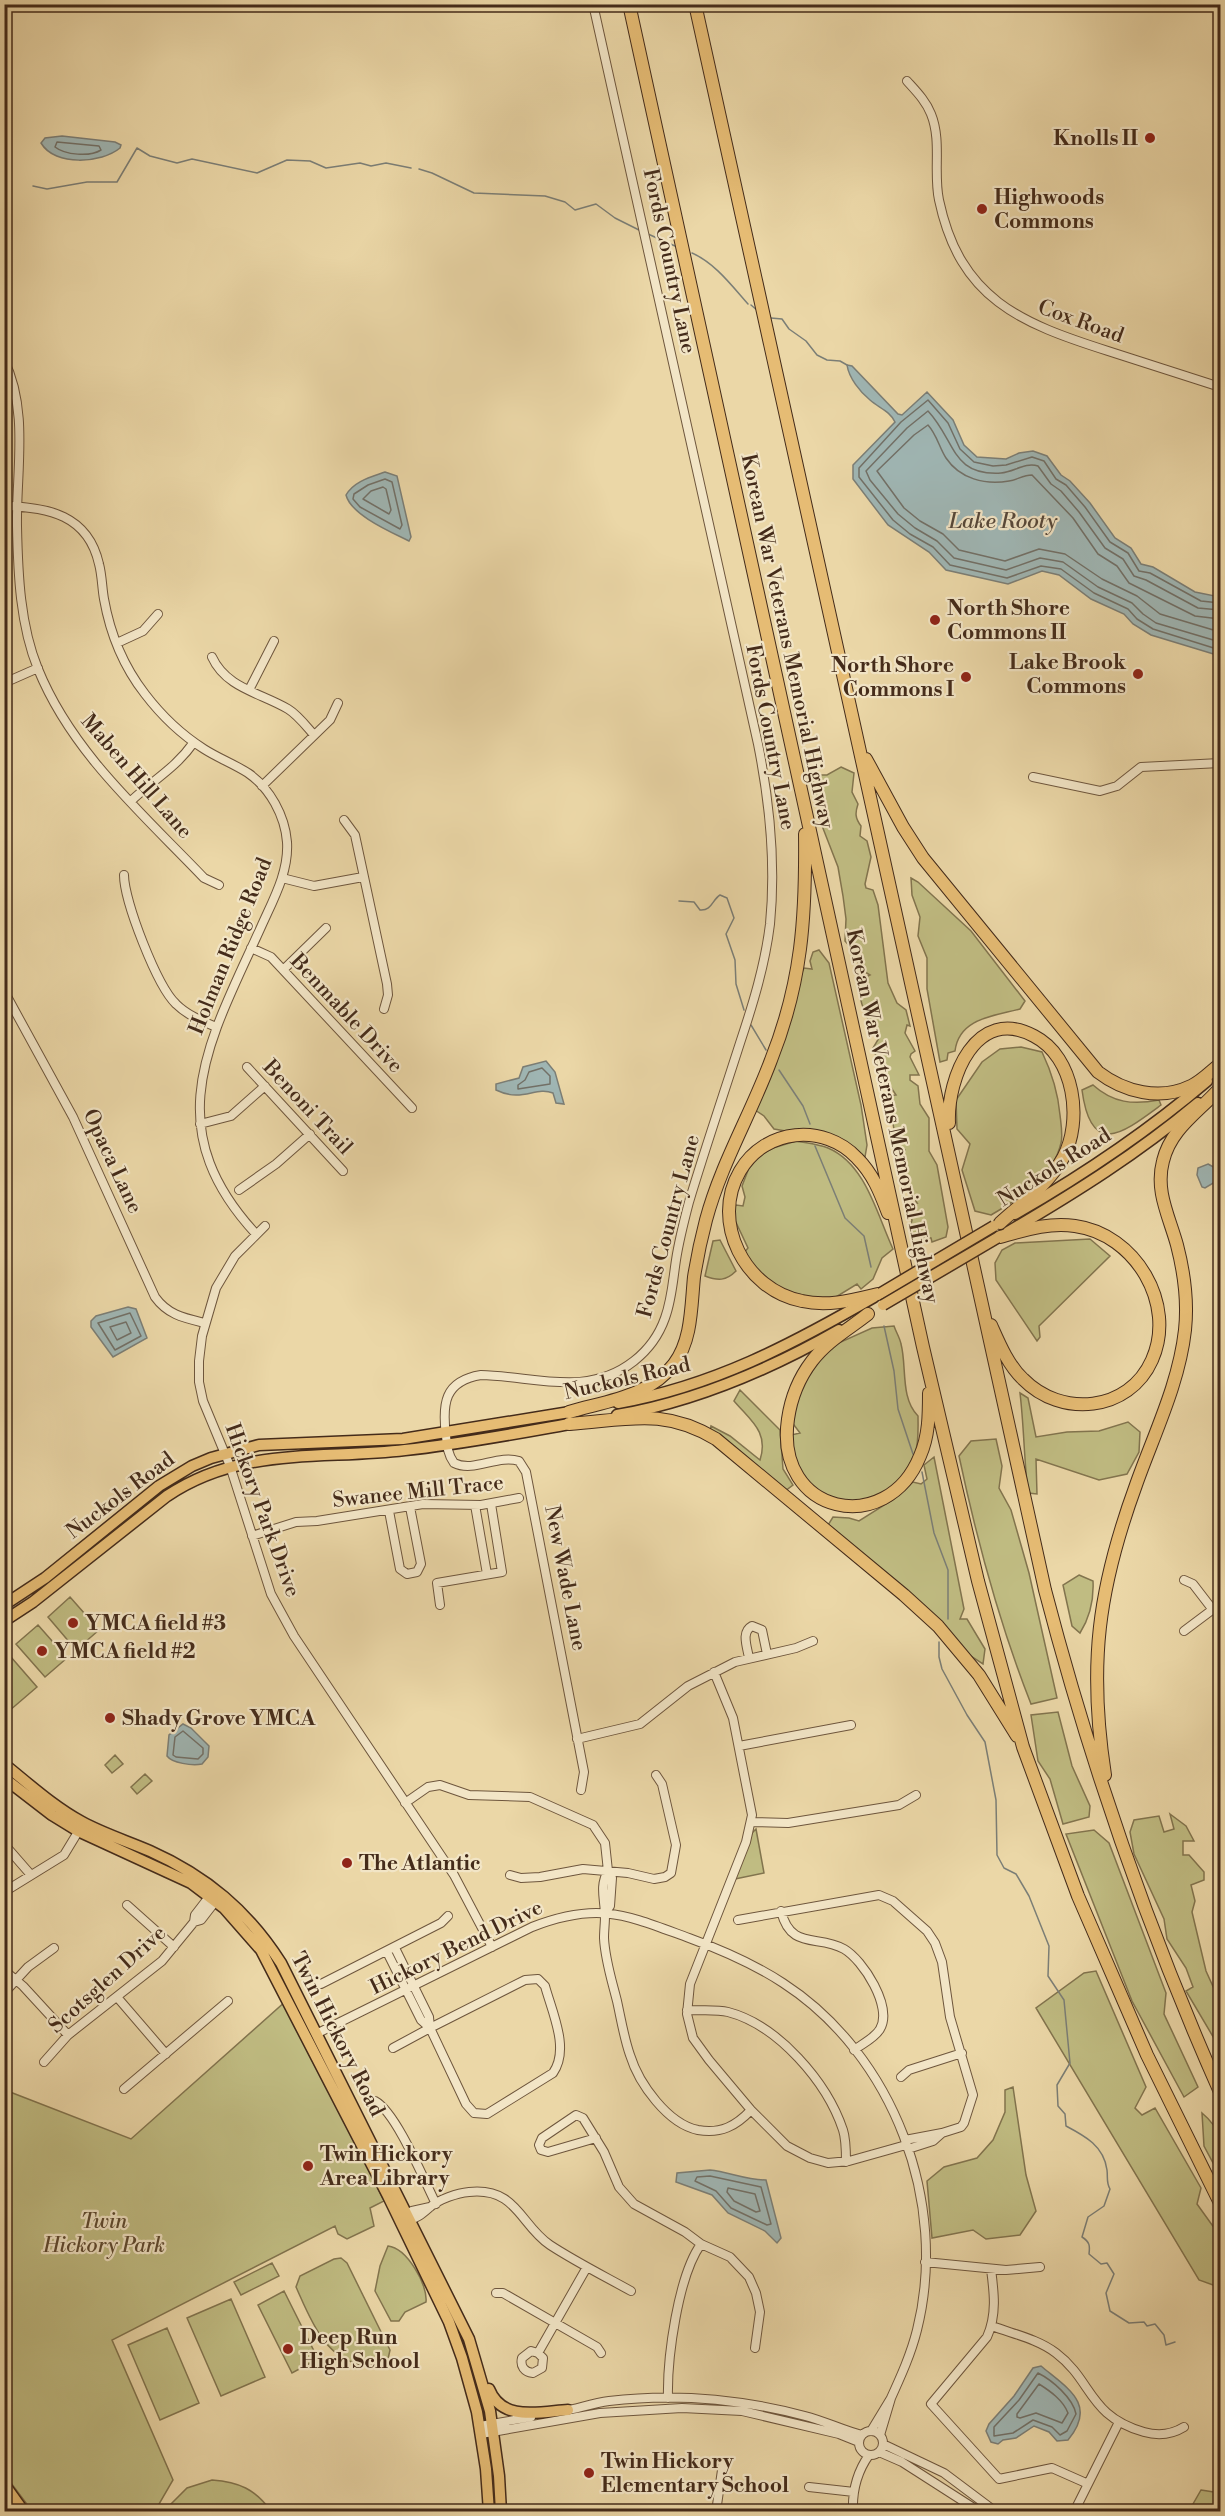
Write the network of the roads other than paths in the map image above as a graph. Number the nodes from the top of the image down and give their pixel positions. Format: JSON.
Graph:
{"nodes":[{"id":1,"x":593,"y":4,"type":"edge"},
{"id":2,"x":629,"y":4,"type":"edge"},
{"id":3,"x":695,"y":4,"type":"edge"},
{"id":4,"x":907,"y":81,"type":"dead end"},
{"id":5,"x":4,"y":360,"type":"edge"},
{"id":6,"x":1221,"y":387,"type":"edge"},
{"id":7,"x":4,"y":506,"type":"edge"},
{"id":8,"x":16,"y":506,"type":"junction"},
{"id":9,"x":158,"y":614,"type":"dead end"},
{"id":10,"x":274,"y":641,"type":"dead end"},
{"id":11,"x":117,"y":643,"type":"junction"},
{"id":12,"x":212,"y":657,"type":"dead end"},
{"id":13,"x":38,"y":668,"type":"junction"},
{"id":14,"x":4,"y":683,"type":"edge"},
{"id":15,"x":249,"y":690,"type":"junction"},
{"id":16,"x":338,"y":703,"type":"dead end"},
{"id":17,"x":314,"y":735,"type":"junction"},
{"id":18,"x":194,"y":742,"type":"junction"},
{"id":19,"x":861,"y":749,"type":"junction"},
{"id":20,"x":1221,"y":763,"type":"edge"},
{"id":21,"x":1033,"y":777,"type":"dead end"},
{"id":22,"x":262,"y":786,"type":"junction"},
{"id":23,"x":131,"y":801,"type":"junction"},
{"id":24,"x":804,"y":811,"type":"junction"},
{"id":25,"x":344,"y":820,"type":"dead end"},
{"id":26,"x":124,"y":875,"type":"dead end"},
{"id":27,"x":363,"y":877,"type":"junction"},
{"id":28,"x":282,"y":878,"type":"junction"},
{"id":29,"x":219,"y":885,"type":"dead end"},
{"id":30,"x":326,"y":928,"type":"dead end"},
{"id":31,"x":251,"y":948,"type":"junction"},
{"id":32,"x":283,"y":970,"type":"junction"},
{"id":33,"x":4,"y":991,"type":"edge"},
{"id":34,"x":384,"y":1009,"type":"dead end"},
{"id":35,"x":216,"y":1027,"type":"junction"},
{"id":36,"x":1221,"y":1064,"type":"edge"},
{"id":37,"x":247,"y":1067,"type":"dead end"},
{"id":38,"x":1221,"y":1069,"type":"edge"},
{"id":39,"x":265,"y":1086,"type":"junction"},
{"id":40,"x":1221,"y":1086,"type":"edge"},
{"id":41,"x":412,"y":1108,"type":"dead end"},
{"id":42,"x":200,"y":1125,"type":"junction"},
{"id":43,"x":310,"y":1134,"type":"junction"},
{"id":44,"x":344,"y":1171,"type":"dead end"},
{"id":45,"x":239,"y":1190,"type":"dead end"},
{"id":46,"x":958,"y":1193,"type":"junction"},
{"id":47,"x":265,"y":1227,"type":"dead end"},
{"id":48,"x":998,"y":1231,"type":"junction"},
{"id":49,"x":256,"y":1234,"type":"junction"},
{"id":50,"x":904,"y":1262,"type":"junction"},
{"id":51,"x":881,"y":1298,"type":"junction"},
{"id":52,"x":982,"y":1306,"type":"junction"},
{"id":53,"x":868,"y":1314,"type":"junction"},
{"id":54,"x":205,"y":1323,"type":"junction"},
{"id":55,"x":923,"y":1347,"type":"junction"},
{"id":56,"x":569,"y":1418,"type":"junction"},
{"id":57,"x":446,"y":1432,"type":"junction"},
{"id":58,"x":447,"y":1444,"type":"junction"},
{"id":59,"x":225,"y":1453,"type":"junction"},
{"id":60,"x":230,"y":1466,"type":"junction"},
{"id":61,"x":519,"y":1498,"type":"dead end"},
{"id":62,"x":491,"y":1504,"type":"junction"},
{"id":63,"x":475,"y":1505,"type":"junction"},
{"id":64,"x":410,"y":1507,"type":"junction"},
{"id":65,"x":389,"y":1511,"type":"junction"},
{"id":66,"x":252,"y":1536,"type":"junction"},
{"id":67,"x":487,"y":1574,"type":"junction"},
{"id":68,"x":1184,"y":1580,"type":"dead end"},
{"id":69,"x":1221,"y":1604,"type":"edge"},
{"id":70,"x":4,"y":1605,"type":"edge"},
{"id":71,"x":441,"y":1605,"type":"dead end"},
{"id":72,"x":1213,"y":1610,"type":"junction"},
{"id":73,"x":5,"y":1621,"type":"edge"},
{"id":74,"x":1184,"y":1631,"type":"dead end"},
{"id":75,"x":813,"y":1641,"type":"dead end"},
{"id":76,"x":767,"y":1654,"type":"junction"},
{"id":77,"x":749,"y":1658,"type":"junction"},
{"id":78,"x":714,"y":1671,"type":"junction"},
{"id":79,"x":852,"y":1725,"type":"dead end"},
{"id":80,"x":577,"y":1739,"type":"junction"},
{"id":81,"x":739,"y":1746,"type":"junction"},
{"id":82,"x":1023,"y":1747,"type":"junction"},
{"id":83,"x":4,"y":1764,"type":"edge"},
{"id":84,"x":656,"y":1775,"type":"dead end"},
{"id":85,"x":4,"y":1778,"type":"edge"},
{"id":86,"x":581,"y":1790,"type":"dead end"},
{"id":87,"x":916,"y":1795,"type":"dead end"},
{"id":88,"x":405,"y":1803,"type":"junction"},
{"id":89,"x":1110,"y":1808,"type":"junction"},
{"id":90,"x":751,"y":1822,"type":"junction"},
{"id":91,"x":81,"y":1827,"type":"junction"},
{"id":92,"x":4,"y":1844,"type":"edge"},
{"id":93,"x":608,"y":1871,"type":"junction"},
{"id":94,"x":31,"y":1875,"type":"junction"},
{"id":95,"x":510,"y":1875,"type":"dead end"},
{"id":96,"x":4,"y":1892,"type":"edge"},
{"id":97,"x":215,"y":1895,"type":"junction"},
{"id":98,"x":127,"y":1905,"type":"dead end"},
{"id":99,"x":781,"y":1911,"type":"junction"},
{"id":100,"x":605,"y":1912,"type":"junction"},
{"id":101,"x":448,"y":1916,"type":"dead end"},
{"id":102,"x":738,"y":1920,"type":"dead end"},
{"id":103,"x":706,"y":1944,"type":"junction"},
{"id":104,"x":174,"y":1947,"type":"junction"},
{"id":105,"x":492,"y":1947,"type":"junction"},
{"id":106,"x":54,"y":1948,"type":"dead end"},
{"id":107,"x":391,"y":1950,"type":"junction"},
{"id":108,"x":4,"y":1970,"type":"edge"},
{"id":109,"x":16,"y":1980,"type":"junction"},
{"id":110,"x":314,"y":1983,"type":"dead end"},
{"id":111,"x":410,"y":1989,"type":"junction"},
{"id":112,"x":4,"y":1993,"type":"edge"},
{"id":113,"x":117,"y":1997,"type":"junction"},
{"id":114,"x":228,"y":2001,"type":"dead end"},
{"id":115,"x":687,"y":2010,"type":"junction"},
{"id":116,"x":430,"y":2028,"type":"junction"},
{"id":117,"x":68,"y":2035,"type":"junction"},
{"id":118,"x":312,"y":2037,"type":"junction"},
{"id":119,"x":393,"y":2049,"type":"dead end"},
{"id":120,"x":854,"y":2050,"type":"junction"},
{"id":121,"x":962,"y":2053,"type":"junction"},
{"id":122,"x":166,"y":2054,"type":"junction"},
{"id":123,"x":44,"y":2062,"type":"dead end"},
{"id":124,"x":901,"y":2077,"type":"dead end"},
{"id":125,"x":124,"y":2089,"type":"dead end"},
{"id":126,"x":1221,"y":2092,"type":"edge"},
{"id":127,"x":375,"y":2101,"type":"dead end"},
{"id":128,"x":751,"y":2110,"type":"junction"},
{"id":129,"x":596,"y":2138,"type":"junction"},
{"id":130,"x":907,"y":2145,"type":"junction"},
{"id":131,"x":846,"y":2162,"type":"junction"},
{"id":132,"x":1221,"y":2203,"type":"edge"},
{"id":133,"x":433,"y":2206,"type":"junction"},
{"id":134,"x":406,"y":2219,"type":"junction"},
{"id":135,"x":701,"y":2244,"type":"junction"},
{"id":136,"x":925,"y":2262,"type":"junction"},
{"id":137,"x":587,"y":2267,"type":"junction"},
{"id":138,"x":1040,"y":2267,"type":"dead end"},
{"id":139,"x":991,"y":2269,"type":"junction"},
{"id":140,"x":630,"y":2291,"type":"dead end"},
{"id":141,"x":496,"y":2293,"type":"dead end"},
{"id":142,"x":555,"y":2323,"type":"junction"},
{"id":143,"x":992,"y":2326,"type":"junction"},
{"id":144,"x":755,"y":2348,"type":"dead end"},
{"id":145,"x":538,"y":2353,"type":"dead end"},
{"id":146,"x":601,"y":2354,"type":"dead end"},
{"id":147,"x":475,"y":2357,"type":"junction"},
{"id":148,"x":668,"y":2398,"type":"junction"},
{"id":149,"x":891,"y":2398,"type":"junction"},
{"id":150,"x":568,"y":2410,"type":"junction"},
{"id":151,"x":1119,"y":2422,"type":"junction"},
{"id":152,"x":1184,"y":2427,"type":"dead end"},
{"id":153,"x":493,"y":2428,"type":"junction"},
{"id":154,"x":481,"y":2430,"type":"junction"},
{"id":155,"x":871,"y":2431,"type":"junction"},
{"id":156,"x":860,"y":2439,"type":"junction"},
{"id":157,"x":881,"y":2444,"type":"junction"},
{"id":158,"x":866,"y":2454,"type":"junction"},
{"id":159,"x":723,"y":2463,"type":"dead end"},
{"id":160,"x":1086,"y":2483,"type":"junction"},
{"id":161,"x":4,"y":2484,"type":"edge"},
{"id":162,"x":809,"y":2487,"type":"dead end"},
{"id":163,"x":854,"y":2492,"type":"junction"},
{"id":164,"x":24,"y":2511,"type":"edge"},
{"id":165,"x":489,"y":2511,"type":"edge"},
{"id":166,"x":501,"y":2511,"type":"edge"},
{"id":167,"x":716,"y":2511,"type":"edge"},
{"id":168,"x":853,"y":2511,"type":"edge"},
{"id":169,"x":948,"y":2511,"type":"edge"},
{"id":170,"x":952,"y":2511,"type":"edge"},
{"id":171,"x":980,"y":2511,"type":"edge"},
{"id":172,"x":996,"y":2511,"type":"edge"},
{"id":173,"x":1074,"y":2511,"type":"edge"}],
"edges":[{"from":1,"to":57,"type":"street","name":"Fords Country Lane"},
{"from":2,"to":24,"type":"highway","name":"Korean War Veterans Memorial Highway"},
{"from":3,"to":19,"type":"highway","name":"Korean War Veterans Memorial Highway"},
{"from":4,"to":6,"type":"street","name":"Cox Road"},
{"from":5,"to":8,"type":"street","name":"Maben Hill Lane"},
{"from":7,"to":8,"type":"street","name":"Holman Ridge Road"},
{"from":8,"to":11,"type":"street","name":"Holman Ridge Road"},
{"from":8,"to":13,"type":"street","name":"Maben Hill Lane"},
{"from":9,"to":11,"type":"street"},
{"from":10,"to":15,"type":"street"},
{"from":11,"to":18,"type":"street","name":"Holman Ridge Road"},
{"from":12,"to":15,"type":"street"},
{"from":13,"to":14,"type":"street"},
{"from":13,"to":23,"type":"street","name":"Maben Hill Lane"},
{"from":15,"to":17,"type":"street"},
{"from":16,"to":17,"type":"street"},
{"from":17,"to":22,"type":"street"},
{"from":18,"to":22,"type":"street","name":"Holman Ridge Road"},
{"from":18,"to":23,"type":"street"},
{"from":19,"to":36,"type":"highway"},
{"from":19,"to":46,"type":"highway","name":"Korean War Veterans Memorial Highway"},
{"from":20,"to":21,"type":"street"},
{"from":22,"to":28,"type":"street","name":"Holman Ridge Road"},
{"from":23,"to":29,"type":"street","name":"Maben Hill Lane"},
{"from":24,"to":50,"type":"highway","name":"Korean War Veterans Memorial Highway"},
{"from":24,"to":56,"type":"highway"},
{"from":25,"to":27,"type":"street"},
{"from":26,"to":35,"type":"street"},
{"from":27,"to":28,"type":"street"},
{"from":27,"to":34,"type":"street"},
{"from":28,"to":31,"type":"street","name":"Holman Ridge Road"},
{"from":30,"to":32,"type":"street"},
{"from":31,"to":32,"type":"street","name":"Benmable Drive"},
{"from":31,"to":35,"type":"street","name":"Holman Ridge Road"},
{"from":32,"to":41,"type":"street","name":"Benmable Drive"},
{"from":33,"to":54,"type":"street","name":"Opaca Lane"},
{"from":35,"to":42,"type":"street","name":"Holman Ridge Road"},
{"from":37,"to":39,"type":"street","name":"Benoni Trail"},
{"from":38,"to":48,"type":"main road","name":"Nuckols Road"},
{"from":39,"to":42,"type":"street"},
{"from":39,"to":43,"type":"street","name":"Benoni Trail"},
{"from":40,"to":48,"type":"main road","name":"Nuckols Road"},
{"from":40,"to":89,"type":"highway"},
{"from":42,"to":49,"type":"street","name":"Holman Ridge Road"},
{"from":43,"to":44,"type":"street","name":"Benoni Trail"},
{"from":43,"to":45,"type":"street"},
{"from":46,"to":48,"type":"highway"},
{"from":46,"to":52,"type":"highway","name":"Korean War Veterans Memorial Highway"},
{"from":47,"to":49,"type":"street","name":"Hickory Park Drive"},
{"from":48,"to":51,"type":"main road","name":"Nuckols Road","bridge":true},
{"from":48,"to":52,"type":"highway"},
{"from":49,"to":54,"type":"street","name":"Hickory Park Drive"},
{"from":50,"to":51,"type":"highway"},
{"from":50,"to":55,"type":"highway","name":"Korean War Veterans Memorial Highway"},
{"from":51,"to":53,"type":"main road","name":"Nuckols Road"},
{"from":51,"to":56,"type":"main road","name":"Nuckols Road"},
{"from":52,"to":89,"type":"highway","name":"Korean War Veterans Memorial Highway"},
{"from":53,"to":55,"type":"highway"},
{"from":53,"to":56,"type":"main road","name":"Nuckols Road"},
{"from":54,"to":59,"type":"street","name":"Hickory Park Drive"},
{"from":55,"to":82,"type":"highway","name":"Korean War Veterans Memorial Highway"},
{"from":56,"to":57,"type":"main road","name":"Nuckols Road"},
{"from":56,"to":58,"type":"main road","name":"Nuckols Road"},
{"from":56,"to":82,"type":"highway"},
{"from":57,"to":58,"type":"street","name":"Fords Country Lane"},
{"from":57,"to":59,"type":"main road","name":"Nuckols Road"},
{"from":58,"to":60,"type":"main road","name":"Nuckols Road"},
{"from":58,"to":80,"type":"street","name":"New Wade Lane"},
{"from":59,"to":60,"type":"street","name":"Hickory Park Drive"},
{"from":59,"to":70,"type":"main road","name":"Nuckols Road"},
{"from":60,"to":66,"type":"street","name":"Hickory Park Drive"},
{"from":60,"to":73,"type":"main road","name":"Nuckols Road"},
{"from":61,"to":62,"type":"street","name":"Swanee Mill Trace"},
{"from":62,"to":63,"type":"street","name":"Swanee Mill Trace"},
{"from":62,"to":67,"type":"street"},
{"from":63,"to":64,"type":"street","name":"Swanee Mill Trace"},
{"from":63,"to":67,"type":"street"},
{"from":64,"to":65,"type":"street","name":"Swanee Mill Trace"},
{"from":64,"to":65,"type":"street"},
{"from":65,"to":66,"type":"street","name":"Swanee Mill Trace"},
{"from":66,"to":88,"type":"street","name":"Hickory Park Drive"},
{"from":67,"to":71,"type":"street"},
{"from":68,"to":72,"type":"street"},
{"from":69,"to":72,"type":"street"},
{"from":72,"to":74,"type":"street"},
{"from":75,"to":76,"type":"street"},
{"from":76,"to":77,"type":"street"},
{"from":76,"to":77,"type":"street"},
{"from":77,"to":78,"type":"street"},
{"from":78,"to":80,"type":"street"},
{"from":78,"to":81,"type":"street"},
{"from":79,"to":81,"type":"street"},
{"from":80,"to":86,"type":"street","name":"New Wade Lane"},
{"from":81,"to":90,"type":"street"},
{"from":82,"to":132,"type":"highway","name":"Korean War Veterans Memorial Highway"},
{"from":83,"to":91,"type":"main road","name":"Twin Hickory Road"},
{"from":84,"to":93,"type":"street"},
{"from":85,"to":91,"type":"main road","name":"Twin Hickory Road"},
{"from":87,"to":90,"type":"street"},
{"from":88,"to":93,"type":"street"},
{"from":88,"to":105,"type":"street","name":"Hickory Park Drive"},
{"from":89,"to":126,"type":"highway","name":"Korean War Veterans Memorial Highway"},
{"from":90,"to":103,"type":"street"},
{"from":91,"to":94,"type":"street"},
{"from":91,"to":97,"type":"main road","name":"Twin Hickory Road"},
{"from":92,"to":94,"type":"street"},
{"from":93,"to":95,"type":"street"},
{"from":93,"to":100,"type":"street"},
{"from":94,"to":96,"type":"street"},
{"from":97,"to":104,"type":"street","name":"Scotsglen Drive"},
{"from":97,"to":118,"type":"main road","name":"Twin Hickory Road"},
{"from":97,"to":118,"type":"main road","name":"Twin Hickory Road"},
{"from":98,"to":104,"type":"street"},
{"from":99,"to":102,"type":"street"},
{"from":99,"to":120,"type":"street"},
{"from":99,"to":121,"type":"street"},
{"from":100,"to":103,"type":"street","name":"Hickory Bend Drive"},
{"from":100,"to":105,"type":"street","name":"Hickory Bend Drive"},
{"from":100,"to":128,"type":"street"},
{"from":101,"to":107,"type":"street"},
{"from":103,"to":115,"type":"street"},
{"from":103,"to":120,"type":"street","name":"Hickory Bend Drive"},
{"from":104,"to":113,"type":"street","name":"Scotsglen Drive"},
{"from":105,"to":111,"type":"street","name":"Hickory Bend Drive"},
{"from":106,"to":109,"type":"street"},
{"from":107,"to":110,"type":"street"},
{"from":107,"to":111,"type":"street"},
{"from":108,"to":109,"type":"street"},
{"from":109,"to":112,"type":"street"},
{"from":109,"to":117,"type":"street"},
{"from":111,"to":116,"type":"street"},
{"from":111,"to":118,"type":"street","name":"Hickory Bend Drive"},
{"from":113,"to":117,"type":"street","name":"Scotsglen Drive"},
{"from":113,"to":122,"type":"street"},
{"from":114,"to":122,"type":"street"},
{"from":115,"to":128,"type":"street"},
{"from":115,"to":131,"type":"street"},
{"from":116,"to":116,"type":"street"},
{"from":116,"to":119,"type":"street"},
{"from":117,"to":123,"type":"street","name":"Scotsglen Drive"},
{"from":118,"to":134,"type":"main road","name":"Twin Hickory Road"},
{"from":118,"to":134,"type":"main road","name":"Twin Hickory Road"},
{"from":120,"to":130,"type":"street","name":"Hickory Bend Drive"},
{"from":121,"to":124,"type":"street"},
{"from":121,"to":130,"type":"street"},
{"from":122,"to":125,"type":"street"},
{"from":127,"to":133,"type":"street"},
{"from":128,"to":131,"type":"street"},
{"from":129,"to":129,"type":"street"},
{"from":129,"to":135,"type":"street"},
{"from":130,"to":131,"type":"street"},
{"from":130,"to":136,"type":"street","name":"Hickory Bend Drive"},
{"from":133,"to":134,"type":"street"},
{"from":133,"to":137,"type":"street"},
{"from":134,"to":147,"type":"main road","name":"Twin Hickory Road"},
{"from":134,"to":154,"type":"main road","name":"Twin Hickory Road"},
{"from":135,"to":144,"type":"street"},
{"from":135,"to":148,"type":"street"},
{"from":136,"to":139,"type":"street"},
{"from":136,"to":149,"type":"street","name":"Hickory Bend Drive"},
{"from":137,"to":140,"type":"street"},
{"from":137,"to":142,"type":"street"},
{"from":138,"to":139,"type":"street"},
{"from":139,"to":143,"type":"street"},
{"from":141,"to":142,"type":"street"},
{"from":142,"to":145,"type":"street"},
{"from":142,"to":146,"type":"street"},
{"from":143,"to":151,"type":"street"},
{"from":143,"to":160,"type":"street"},
{"from":147,"to":150,"type":"main road"},
{"from":147,"to":153,"type":"main road","name":"Twin Hickory Road"},
{"from":148,"to":150,"type":"street"},
{"from":148,"to":156,"type":"street"},
{"from":149,"to":155,"type":"street","name":"Hickory Bend Drive"},
{"from":149,"to":157,"type":"street","name":"Hickory Bend Drive"},
{"from":150,"to":153,"type":"street"},
{"from":151,"to":152,"type":"street"},
{"from":151,"to":160,"type":"street"},
{"from":153,"to":154,"type":"street"},
{"from":153,"to":156,"type":"street"},
{"from":153,"to":166,"type":"main road","name":"Twin Hickory Road"},
{"from":154,"to":165,"type":"main road","name":"Twin Hickory Road"},
{"from":155,"to":156,"type":"street"},
{"from":155,"to":157,"type":"street"},
{"from":156,"to":158,"type":"street"},
{"from":157,"to":158,"type":"street"},
{"from":157,"to":171,"type":"street"},
{"from":157,"to":172,"type":"street"},
{"from":158,"to":163,"type":"street"},
{"from":159,"to":167,"type":"street"},
{"from":160,"to":173,"type":"street"},
{"from":161,"to":164,"type":"main road"},
{"from":162,"to":163,"type":"street"},
{"from":163,"to":168,"type":"street"},
{"from":169,"to":170,"type":"street"}]}
